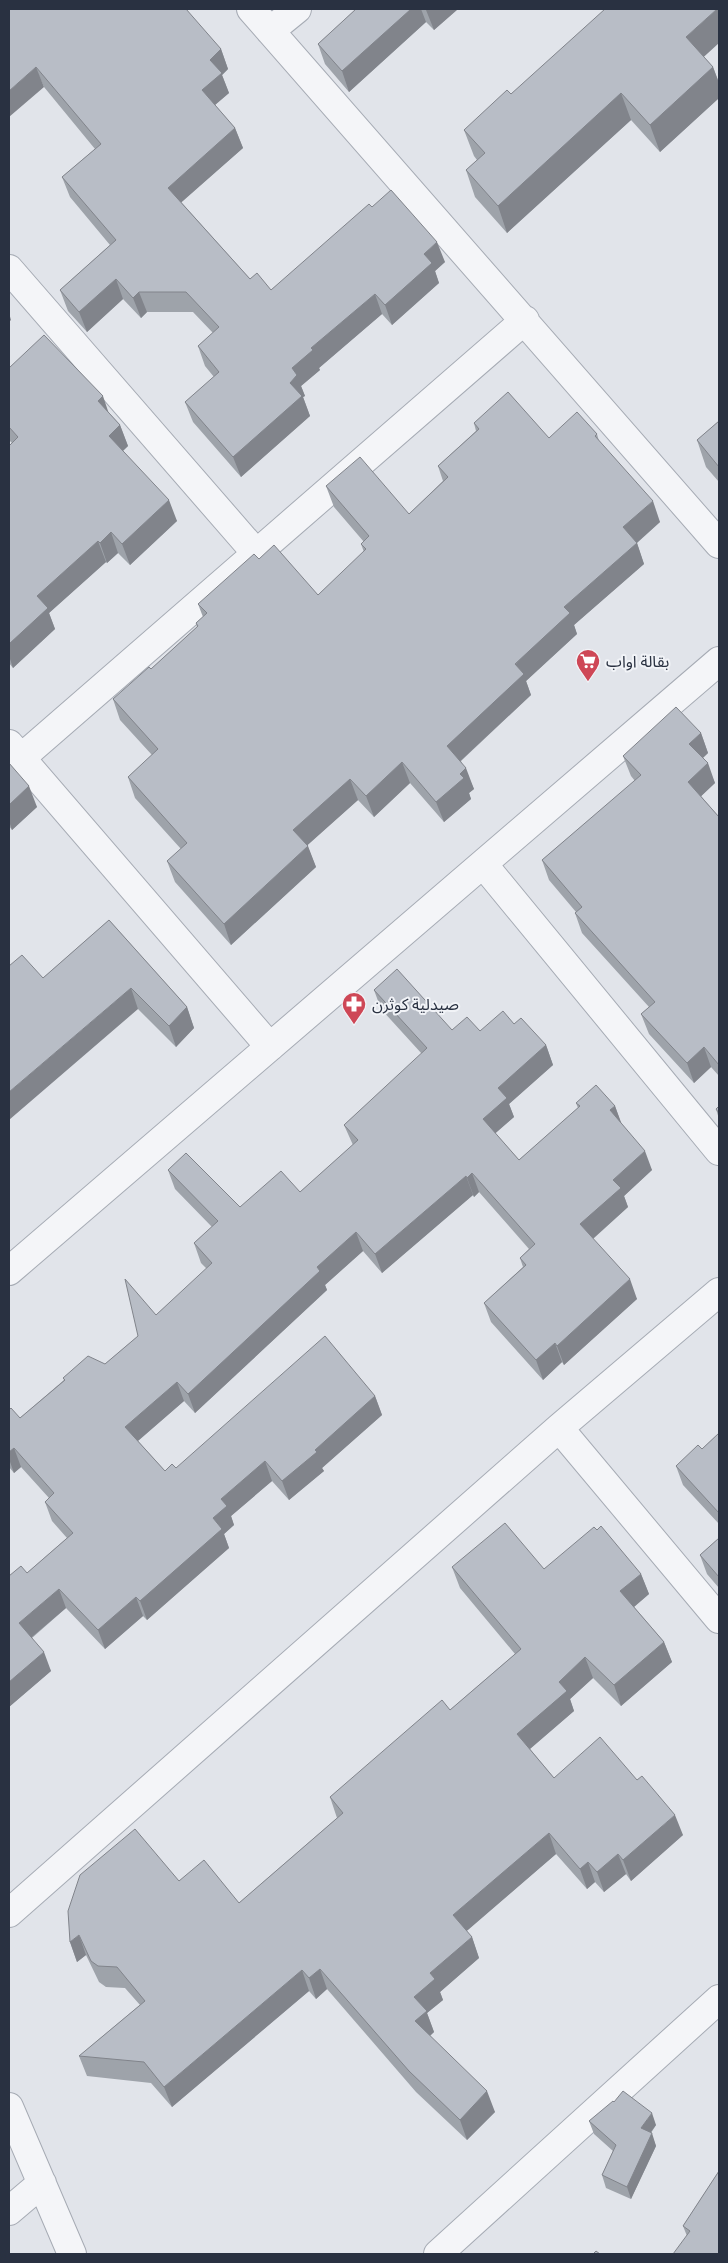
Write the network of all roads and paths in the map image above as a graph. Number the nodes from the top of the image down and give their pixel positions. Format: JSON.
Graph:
{"nodes":[{"id":1,"x":251,"y":9,"type":"edge"},
{"id":2,"x":297,"y":9,"type":"edge"},
{"id":3,"x":270,"y":31,"type":"junction"},
{"id":4,"x":9,"y":269,"type":"edge"},
{"id":5,"x":525,"y":320,"type":"junction"},
{"id":6,"x":719,"y":544,"type":"edge"},
{"id":7,"x":256,"y":553,"type":"junction"},
{"id":8,"x":719,"y":661,"type":"edge"},
{"id":9,"x":15,"y":751,"type":"edge"},
{"id":10,"x":483,"y":864,"type":"junction"},
{"id":11,"x":270,"y":1047,"type":"junction"},
{"id":12,"x":719,"y":1151,"type":"edge"},
{"id":13,"x":9,"y":1271,"type":"edge"},
{"id":14,"x":719,"y":1292,"type":"edge"},
{"id":15,"x":559,"y":1428,"type":"junction"},
{"id":16,"x":719,"y":1619,"type":"edge"},
{"id":17,"x":9,"y":1913,"type":"edge"},
{"id":18,"x":719,"y":1999,"type":"edge"},
{"id":19,"x":9,"y":2108,"type":"edge"},
{"id":20,"x":42,"y":2183,"type":"junction"},
{"id":21,"x":9,"y":2211,"type":"edge"},
{"id":22,"x":72,"y":2254,"type":"edge"},
{"id":23,"x":438,"y":2254,"type":"edge"}],
"edges":[{"from":1,"to":3,"type":"street"},
{"from":2,"to":3,"type":"street"},
{"from":3,"to":5,"type":"street"},
{"from":4,"to":7,"type":"street"},
{"from":5,"to":6,"type":"street"},
{"from":5,"to":7,"type":"street"},
{"from":7,"to":9,"type":"street"},
{"from":8,"to":10,"type":"street"},
{"from":9,"to":11,"type":"street"},
{"from":10,"to":11,"type":"street"},
{"from":10,"to":12,"type":"street"},
{"from":11,"to":13,"type":"street"},
{"from":14,"to":15,"type":"street"},
{"from":15,"to":16,"type":"street"},
{"from":15,"to":17,"type":"street"},
{"from":18,"to":23,"type":"street"},
{"from":19,"to":20,"type":"street"},
{"from":20,"to":21,"type":"street"},
{"from":20,"to":22,"type":"street"}]}
